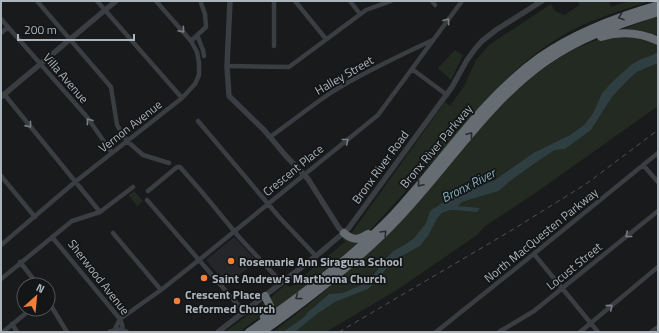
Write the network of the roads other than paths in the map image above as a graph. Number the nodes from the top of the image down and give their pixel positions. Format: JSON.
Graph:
{"nodes":[{"id":1,"x":37,"y":1,"type":"edge"},
{"id":2,"x":97,"y":1,"type":"edge"},
{"id":3,"x":116,"y":1,"type":"edge"},
{"id":4,"x":156,"y":1,"type":"edge"},
{"id":5,"x":230,"y":1,"type":"edge"},
{"id":6,"x":274,"y":1,"type":"edge"},
{"id":7,"x":295,"y":1,"type":"edge"},
{"id":8,"x":350,"y":1,"type":"edge"},
{"id":9,"x":391,"y":1,"type":"edge"},
{"id":10,"x":462,"y":1,"type":"edge"},
{"id":11,"x":542,"y":1,"type":"edge"},
{"id":12,"x":201,"y":3,"type":"dead end"},
{"id":13,"x":657,"y":7,"type":"edge"},
{"id":14,"x":105,"y":10,"type":"junction"},
{"id":15,"x":360,"y":14,"type":"junction"},
{"id":16,"x":1,"y":19,"type":"edge"},
{"id":17,"x":8,"y":27,"type":"junction"},
{"id":18,"x":1,"y":33,"type":"edge"},
{"id":19,"x":197,"y":35,"type":"junction"},
{"id":20,"x":70,"y":39,"type":"junction"},
{"id":21,"x":326,"y":39,"type":"junction"},
{"id":22,"x":433,"y":39,"type":"junction"},
{"id":23,"x":191,"y":41,"type":"junction"},
{"id":24,"x":658,"y":41,"type":"edge"},
{"id":25,"x":575,"y":44,"type":"junction"},
{"id":26,"x":274,"y":46,"type":"dead end"},
{"id":27,"x":204,"y":56,"type":"dead end"},
{"id":28,"x":41,"y":64,"type":"junction"},
{"id":29,"x":227,"y":66,"type":"junction"},
{"id":30,"x":412,"y":68,"type":"junction"},
{"id":31,"x":447,"y":95,"type":"junction"},
{"id":32,"x":3,"y":96,"type":"edge"},
{"id":33,"x":182,"y":98,"type":"junction"},
{"id":34,"x":198,"y":121,"type":"dead end"},
{"id":35,"x":270,"y":138,"type":"junction"},
{"id":36,"x":127,"y":141,"type":"junction"},
{"id":37,"x":112,"y":153,"type":"junction"},
{"id":38,"x":658,"y":153,"type":"edge"},
{"id":39,"x":169,"y":163,"type":"dead end"},
{"id":40,"x":643,"y":165,"type":"junction"},
{"id":41,"x":305,"y":175,"type":"junction"},
{"id":42,"x":1,"y":176,"type":"edge"},
{"id":43,"x":75,"y":182,"type":"junction"},
{"id":44,"x":658,"y":182,"type":"edge"},
{"id":45,"x":133,"y":187,"type":"dead end"},
{"id":46,"x":148,"y":191,"type":"dead end"},
{"id":47,"x":148,"y":200,"type":"dead end"},
{"id":48,"x":268,"y":204,"type":"junction"},
{"id":49,"x":658,"y":210,"type":"edge"},
{"id":50,"x":100,"y":212,"type":"junction"},
{"id":51,"x":35,"y":217,"type":"junction"},
{"id":52,"x":381,"y":226,"type":"junction"},
{"id":53,"x":235,"y":231,"type":"junction"},
{"id":54,"x":113,"y":233,"type":"dead end"},
{"id":55,"x":344,"y":233,"type":"junction"},
{"id":56,"x":52,"y":236,"type":"junction"},
{"id":57,"x":1,"y":245,"type":"edge"},
{"id":58,"x":534,"y":254,"type":"junction"},
{"id":59,"x":316,"y":256,"type":"junction"},
{"id":60,"x":199,"y":260,"type":"junction"},
{"id":61,"x":20,"y":262,"type":"junction"},
{"id":62,"x":658,"y":267,"type":"edge"},
{"id":63,"x":32,"y":277,"type":"edge"},
{"id":64,"x":1,"y":279,"type":"edge"},
{"id":65,"x":282,"y":283,"type":"junction"},
{"id":66,"x":562,"y":288,"type":"junction"},
{"id":67,"x":160,"y":290,"type":"junction"},
{"id":68,"x":265,"y":296,"type":"junction"},
{"id":69,"x":56,"y":313,"type":"edge"},
{"id":70,"x":245,"y":313,"type":"junction"},
{"id":71,"x":21,"y":317,"type":"edge"},
{"id":72,"x":120,"y":319,"type":"junction"},
{"id":73,"x":591,"y":323,"type":"junction"},
{"id":74,"x":12,"y":324,"type":"junction"},
{"id":75,"x":658,"y":327,"type":"edge"},
{"id":76,"x":442,"y":330,"type":"edge"},
{"id":77,"x":112,"y":331,"type":"edge"},
{"id":78,"x":3,"y":332,"type":"edge"},
{"id":79,"x":17,"y":332,"type":"edge"},
{"id":80,"x":67,"y":332,"type":"edge"},
{"id":81,"x":124,"y":332,"type":"edge"},
{"id":82,"x":218,"y":332,"type":"edge"},
{"id":83,"x":249,"y":332,"type":"edge"},
{"id":84,"x":262,"y":332,"type":"edge"},
{"id":85,"x":436,"y":332,"type":"edge"},
{"id":86,"x":499,"y":332,"type":"edge"},
{"id":87,"x":580,"y":332,"type":"edge"},
{"id":88,"x":598,"y":332,"type":"edge"},
{"id":89,"x":652,"y":332,"type":"edge"}],
"edges":[{"from":1,"to":20,"type":"street"},
{"from":2,"to":14,"type":"street"},
{"from":3,"to":14,"type":"street"},
{"from":4,"to":23,"type":"street","name":"Vernon Avenue","one_way":true},
{"from":5,"to":29,"type":"street"},
{"from":6,"to":26,"type":"street"},
{"from":7,"to":21,"type":"street"},
{"from":8,"to":15,"type":"street"},
{"from":9,"to":15,"type":"street"},
{"from":22,"to":10,"type":"street","name":"Crescent Place","one_way":true},
{"from":11,"to":31,"type":"street","name":"Bronx River Road"},
{"from":12,"to":19,"type":"street"},
{"from":13,"to":25,"type":"highway","name":"Bronx River Parkway"},
{"from":13,"to":52,"type":"highway","name":"Bronx River Parkway","one_way":true},
{"from":14,"to":20,"type":"street"},
{"from":14,"to":33,"type":"street"},
{"from":15,"to":21,"type":"street"},
{"from":16,"to":17,"type":"street","name":"Villa Avenue"},
{"from":17,"to":18,"type":"street"},
{"from":17,"to":28,"type":"street","name":"Villa Avenue"},
{"from":19,"to":23,"type":"street"},
{"from":19,"to":27,"type":"street"},
{"from":20,"to":28,"type":"street"},
{"from":20,"to":36,"type":"street"},
{"from":21,"to":29,"type":"street"},
{"from":22,"to":30,"type":"street","name":"Crescent Place"},
{"from":22,"to":35,"type":"street","name":"Halley Street"},
{"from":23,"to":33,"type":"street","name":"Vernon Avenue"},
{"from":24,"to":25,"type":"highway"},
{"from":84,"to":25,"type":"highway","name":"Bronx River Parkway","one_way":true},
{"from":28,"to":32,"type":"street"},
{"from":37,"to":28,"type":"street","name":"Villa Avenue","one_way":true},
{"from":29,"to":35,"type":"street"},
{"from":30,"to":31,"type":"street"},
{"from":41,"to":30,"type":"street","name":"Crescent Place","one_way":true},
{"from":31,"to":55,"type":"street","name":"Bronx River Road"},
{"from":32,"to":43,"type":"street","one_way":true},
{"from":33,"to":36,"type":"street","name":"Vernon Avenue"},
{"from":34,"to":48,"type":"street"},
{"from":35,"to":41,"type":"street"},
{"from":36,"to":37,"type":"street","name":"Vernon Avenue"},
{"from":36,"to":39,"type":"street"},
{"from":37,"to":43,"type":"street","name":"Vernon Avenue"},
{"from":38,"to":40,"type":"street","name":"North MacQuesten Parkway"},
{"from":40,"to":44,"type":"street"},
{"from":40,"to":58,"type":"street","name":"North MacQuesten Parkway"},
{"from":41,"to":48,"type":"street","name":"Crescent Place"},
{"from":41,"to":55,"type":"street"},
{"from":42,"to":51,"type":"street"},
{"from":43,"to":50,"type":"street"},
{"from":43,"to":51,"type":"street","name":"Vernon Avenue"},
{"from":45,"to":50,"type":"street"},
{"from":46,"to":53,"type":"street"},
{"from":47,"to":60,"type":"street"},
{"from":48,"to":53,"type":"street","name":"Crescent Place"},
{"from":48,"to":59,"type":"street"},
{"from":49,"to":66,"type":"street","name":"Locust Street","one_way":true},
{"from":50,"to":56,"type":"street"},
{"from":51,"to":57,"type":"street","name":"Vernon Avenue"},
{"from":52,"to":55,"type":"highway"},
{"from":52,"to":83,"type":"highway","name":"Bronx River Parkway","one_way":true},
{"from":53,"to":60,"type":"street","name":"Crescent Place"},
{"from":53,"to":65,"type":"street"},
{"from":54,"to":67,"type":"street"},
{"from":55,"to":59,"type":"street","name":"Bronx River Road"},
{"from":56,"to":61,"type":"street"},
{"from":56,"to":72,"type":"street","name":"Sherwood Avenue"},
{"from":58,"to":66,"type":"street"},
{"from":58,"to":76,"type":"street","name":"North MacQuesten Parkway"},
{"from":59,"to":65,"type":"street","name":"Bronx River Road"},
{"from":60,"to":67,"type":"street","name":"Crescent Place"},
{"from":60,"to":70,"type":"street"},
{"from":61,"to":63,"type":"street"},
{"from":61,"to":64,"type":"street"},
{"from":73,"to":62,"type":"street","one_way":true},
{"from":65,"to":68,"type":"street","name":"Bronx River Road"},
{"from":66,"to":73,"type":"street"},
{"from":66,"to":86,"type":"street","name":"Locust Street"},
{"from":67,"to":72,"type":"street","name":"Crescent Place"},
{"from":68,"to":70,"type":"street","name":"Bronx River Road"},
{"from":68,"to":83,"type":"highway"},
{"from":69,"to":80,"type":"street"},
{"from":70,"to":82,"type":"street","name":"Bronx River Road"},
{"from":71,"to":74,"type":"street"},
{"from":72,"to":77,"type":"street","name":"Crescent Place"},
{"from":72,"to":81,"type":"street","name":"Sherwood Avenue"},
{"from":73,"to":87,"type":"street"},
{"from":73,"to":88,"type":"street"},
{"from":74,"to":78,"type":"street"},
{"from":74,"to":79,"type":"street"},
{"from":75,"to":89,"type":"street"},
{"from":76,"to":85,"type":"street","name":"North MacQuesten Parkway"},
{"from":77,"to":81,"type":"street","name":"Crescent Place"}]}
